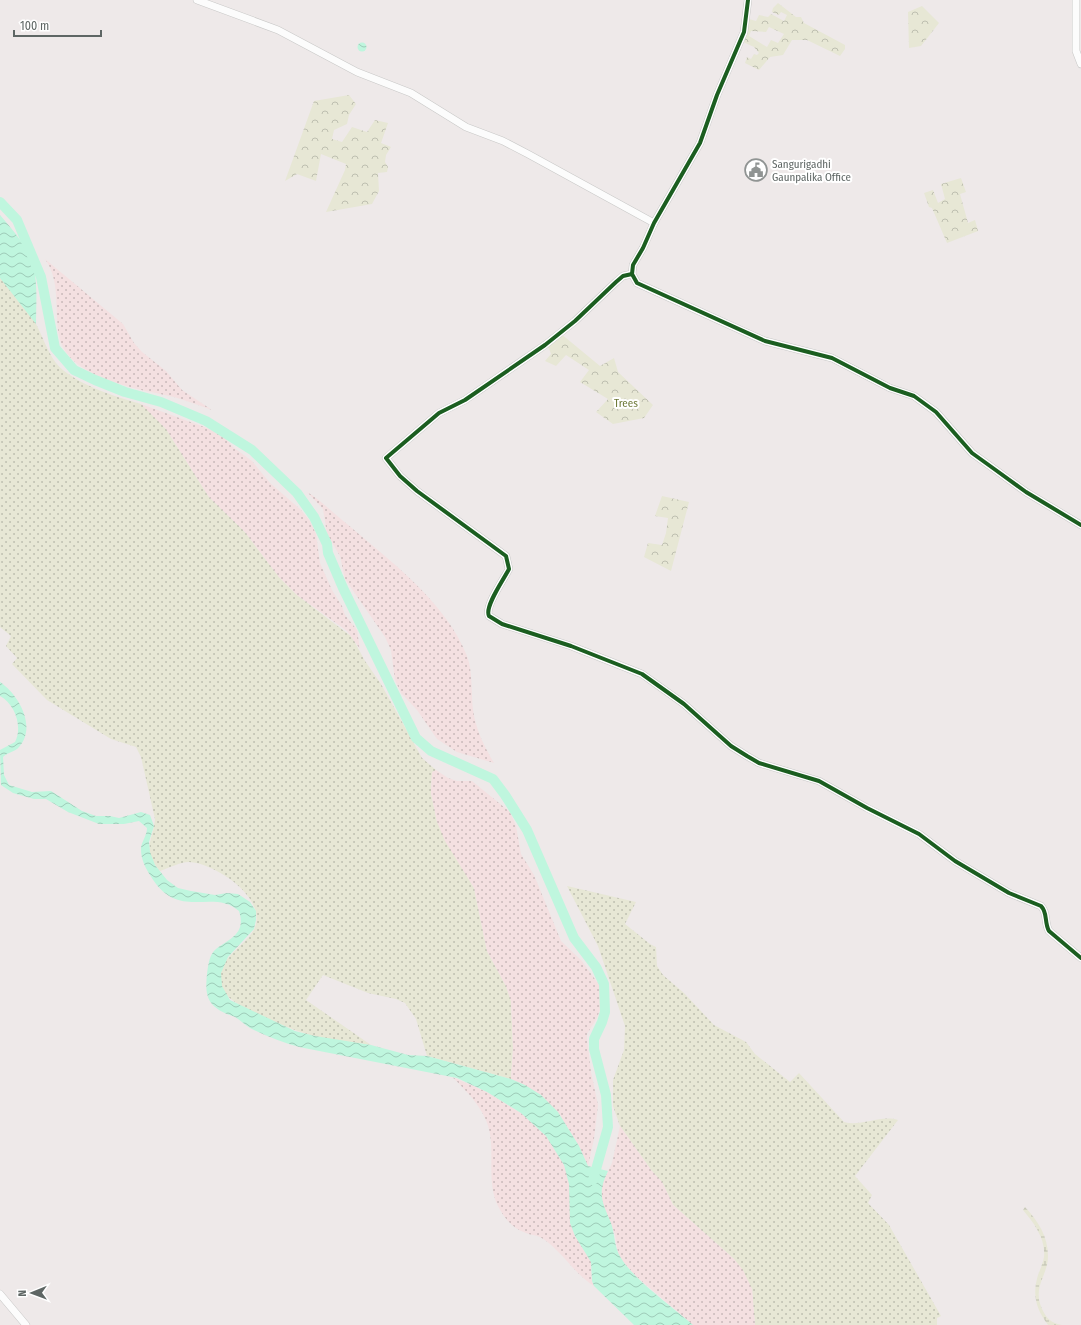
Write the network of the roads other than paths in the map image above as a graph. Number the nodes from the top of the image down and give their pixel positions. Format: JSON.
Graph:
{"nodes":[{"id":1,"x":197,"y":0,"type":"edge"},
{"id":2,"x":748,"y":0,"type":"edge"},
{"id":3,"x":1076,"y":0,"type":"edge"},
{"id":4,"x":1081,"y":64,"type":"edge"},
{"id":5,"x":654,"y":223,"type":"junction"},
{"id":6,"x":632,"y":274,"type":"junction"},
{"id":7,"x":1081,"y":525,"type":"edge"},
{"id":8,"x":1081,"y":958,"type":"edge"},
{"id":9,"x":0,"y":1294,"type":"edge"},
{"id":10,"x":26,"y":1325,"type":"edge"}],
"edges":[{"from":1,"to":5,"type":"street"},
{"from":2,"to":5,"type":"street"},
{"from":3,"to":4,"type":"street"},
{"from":5,"to":6,"type":"street"},
{"from":6,"to":7,"type":"street"},
{"from":6,"to":8,"type":"street"},
{"from":9,"to":10,"type":"street"}]}
